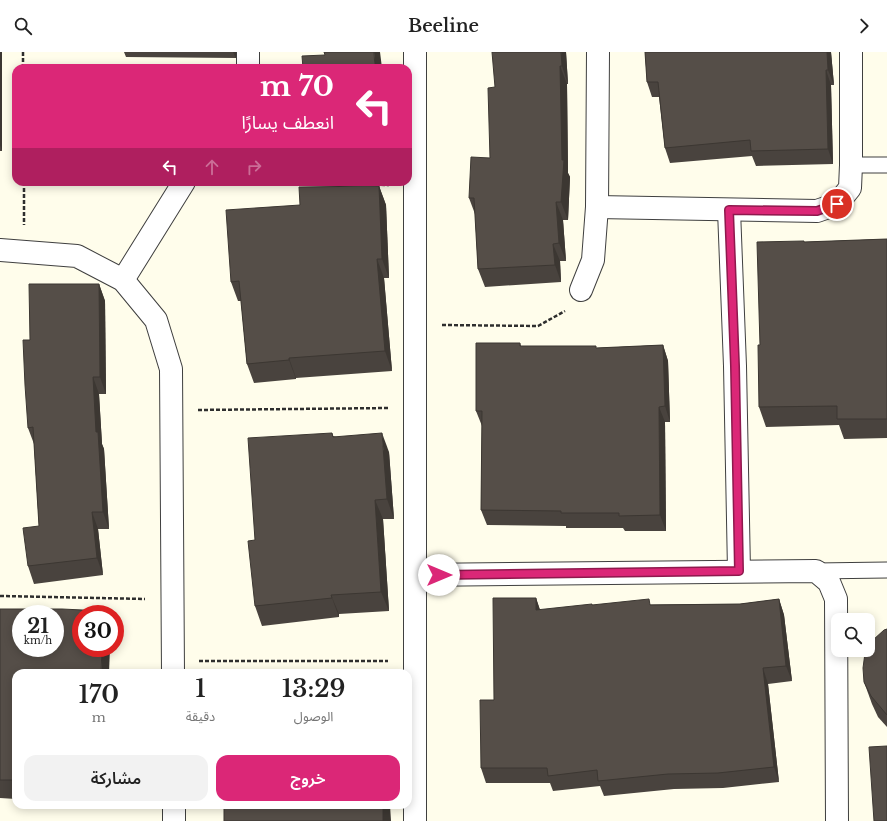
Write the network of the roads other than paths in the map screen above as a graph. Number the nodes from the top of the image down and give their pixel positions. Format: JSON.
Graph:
{"nodes":[{"id":1,"x":248,"y":52,"type":"edge"},
{"id":2,"x":415,"y":52,"type":"edge"},
{"id":3,"x":598,"y":52,"type":"edge"},
{"id":4,"x":851,"y":52,"type":"edge"},
{"id":5,"x":248,"y":64,"type":"edge"},
{"id":6,"x":851,"y":165,"type":"junction"},
{"id":7,"x":887,"y":165,"type":"edge"},
{"id":8,"x":182,"y":186,"type":"edge"},
{"id":9,"x":597,"y":207,"type":"junction"},
{"id":10,"x":729,"y":210,"type":"junction"},
{"id":11,"x":0,"y":250,"type":"edge"},
{"id":12,"x":123,"y":280,"type":"junction"},
{"id":13,"x":581,"y":290,"type":"road end"},
{"id":14,"x":887,"y":570,"type":"edge"},
{"id":15,"x":739,"y":571,"type":"junction"},
{"id":16,"x":816,"y":571,"type":"junction"},
{"id":17,"x":415,"y":576,"type":"junction"},
{"id":18,"x":173,"y":667,"type":"edge"},
{"id":19,"x":174,"y":809,"type":"edge"},
{"id":20,"x":174,"y":821,"type":"edge"},
{"id":21,"x":415,"y":821,"type":"edge"},
{"id":22,"x":837,"y":821,"type":"edge"}],
"edges":[{"from":1,"to":5,"type":"street"},
{"from":2,"to":17,"type":"street"},
{"from":3,"to":9,"type":"street"},
{"from":4,"to":6,"type":"street"},
{"from":6,"to":7,"type":"lane"},
{"from":6,"to":10,"type":"street"},
{"from":8,"to":12,"type":"street"},
{"from":9,"to":10,"type":"street"},
{"from":9,"to":13,"type":"street"},
{"from":10,"to":15,"type":"street"},
{"from":11,"to":12,"type":"street"},
{"from":12,"to":18,"type":"street"},
{"from":14,"to":16,"type":"lane"},
{"from":15,"to":16,"type":"street"},
{"from":15,"to":17,"type":"street"},
{"from":16,"to":22,"type":"street"},
{"from":17,"to":21,"type":"street"},
{"from":19,"to":20,"type":"street"}]}
